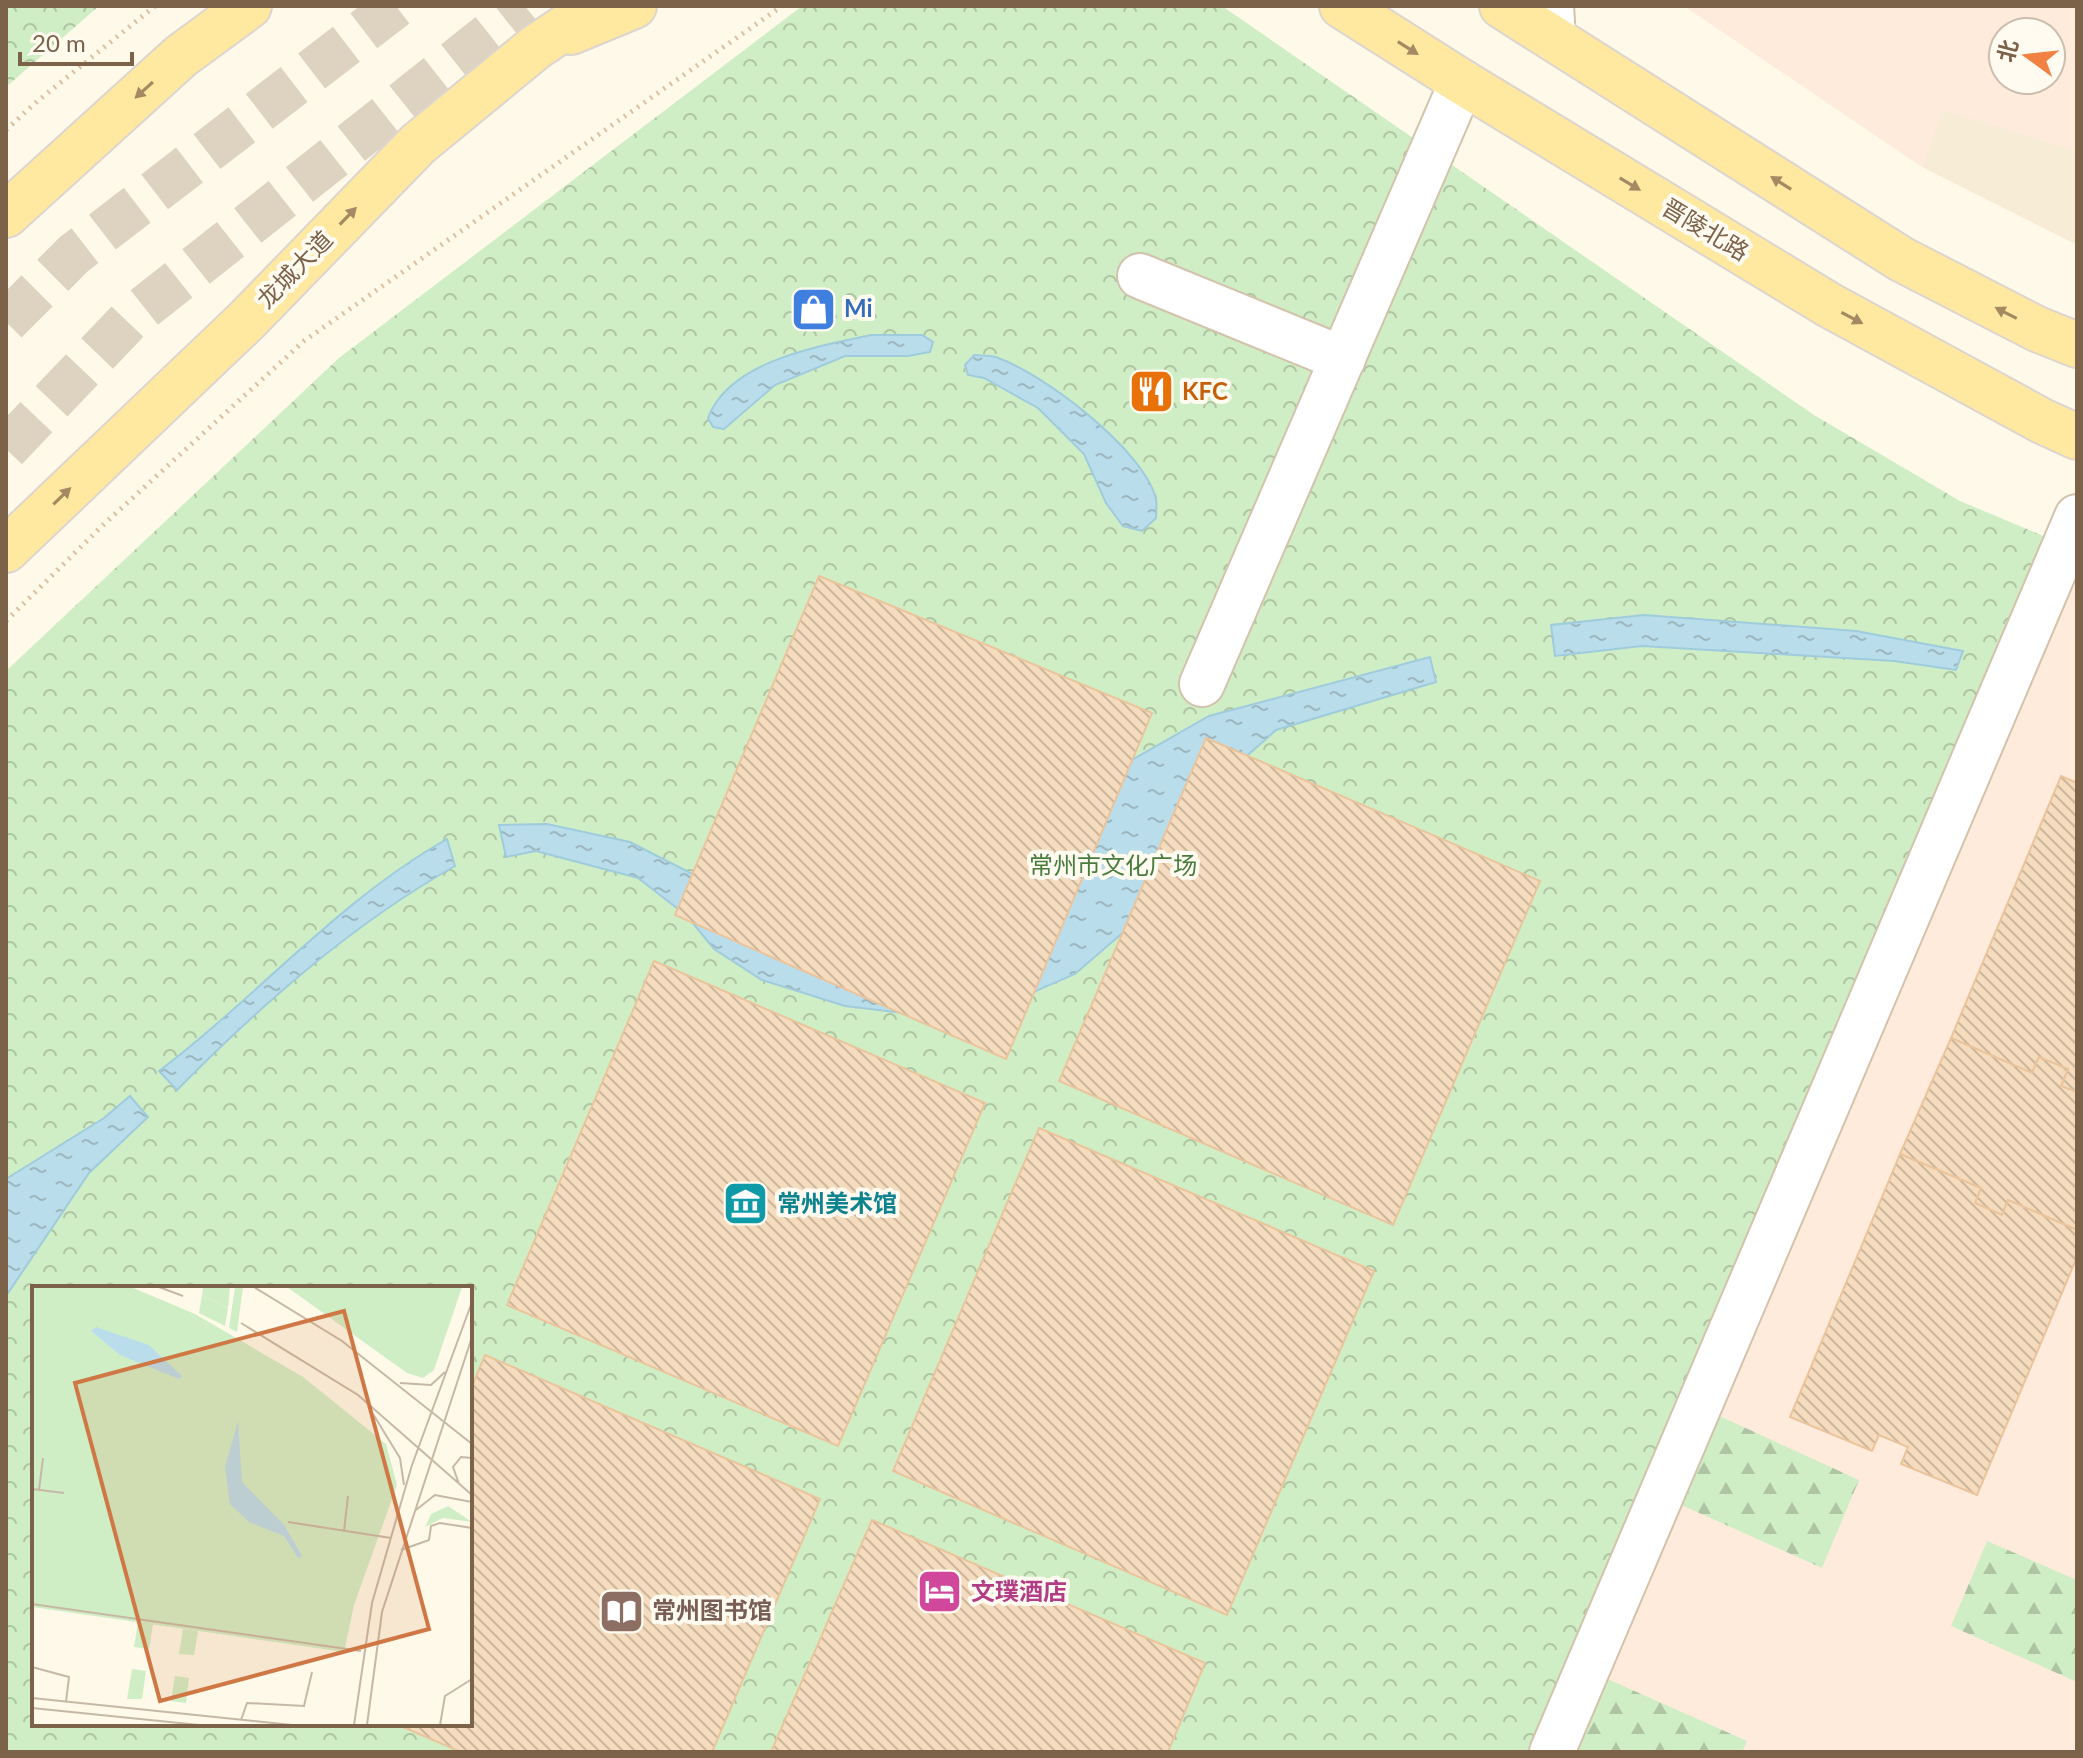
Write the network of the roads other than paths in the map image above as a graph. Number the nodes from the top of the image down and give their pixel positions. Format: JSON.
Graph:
{"nodes":[{"id":1,"x":249,"y":6,"type":"edge"},
{"id":2,"x":597,"y":6,"type":"edge"},
{"id":3,"x":634,"y":6,"type":"edge"},
{"id":4,"x":1342,"y":6,"type":"edge"},
{"id":5,"x":1502,"y":6,"type":"edge"},
{"id":6,"x":1552,"y":22,"type":"edge"},
{"id":7,"x":536,"y":47,"type":"junction"},
{"id":8,"x":1462,"y":82,"type":"junction"},
{"id":9,"x":6,"y":215,"type":"edge"},
{"id":10,"x":1140,"y":276,"type":"dead end"},
{"id":11,"x":2077,"y":345,"type":"edge"},
{"id":12,"x":1343,"y":359,"type":"junction"},
{"id":13,"x":2077,"y":437,"type":"edge"},
{"id":14,"x":2077,"y":517,"type":"edge"},
{"id":15,"x":6,"y":550,"type":"edge"},
{"id":16,"x":1202,"y":684,"type":"dead end"},
{"id":17,"x":1552,"y":1752,"type":"edge"}],
"edges":[{"from":1,"to":9,"type":"main road","one_way":true},
{"from":2,"to":7,"type":"main road","name":"龙城大道"},
{"from":3,"to":7,"type":"main road"},
{"from":4,"to":8,"type":"main road","name":"晋陵北路","one_way":true},
{"from":5,"to":6,"type":"main road"},
{"from":11,"to":6,"type":"main road","one_way":true},
{"from":15,"to":7,"type":"main road","name":"龙城大道","one_way":true},
{"from":8,"to":12,"type":"lane"},
{"from":8,"to":13,"type":"main road","name":"晋陵北路","one_way":true},
{"from":10,"to":12,"type":"lane"},
{"from":12,"to":16,"type":"lane"},
{"from":14,"to":17,"type":"lane"}]}
